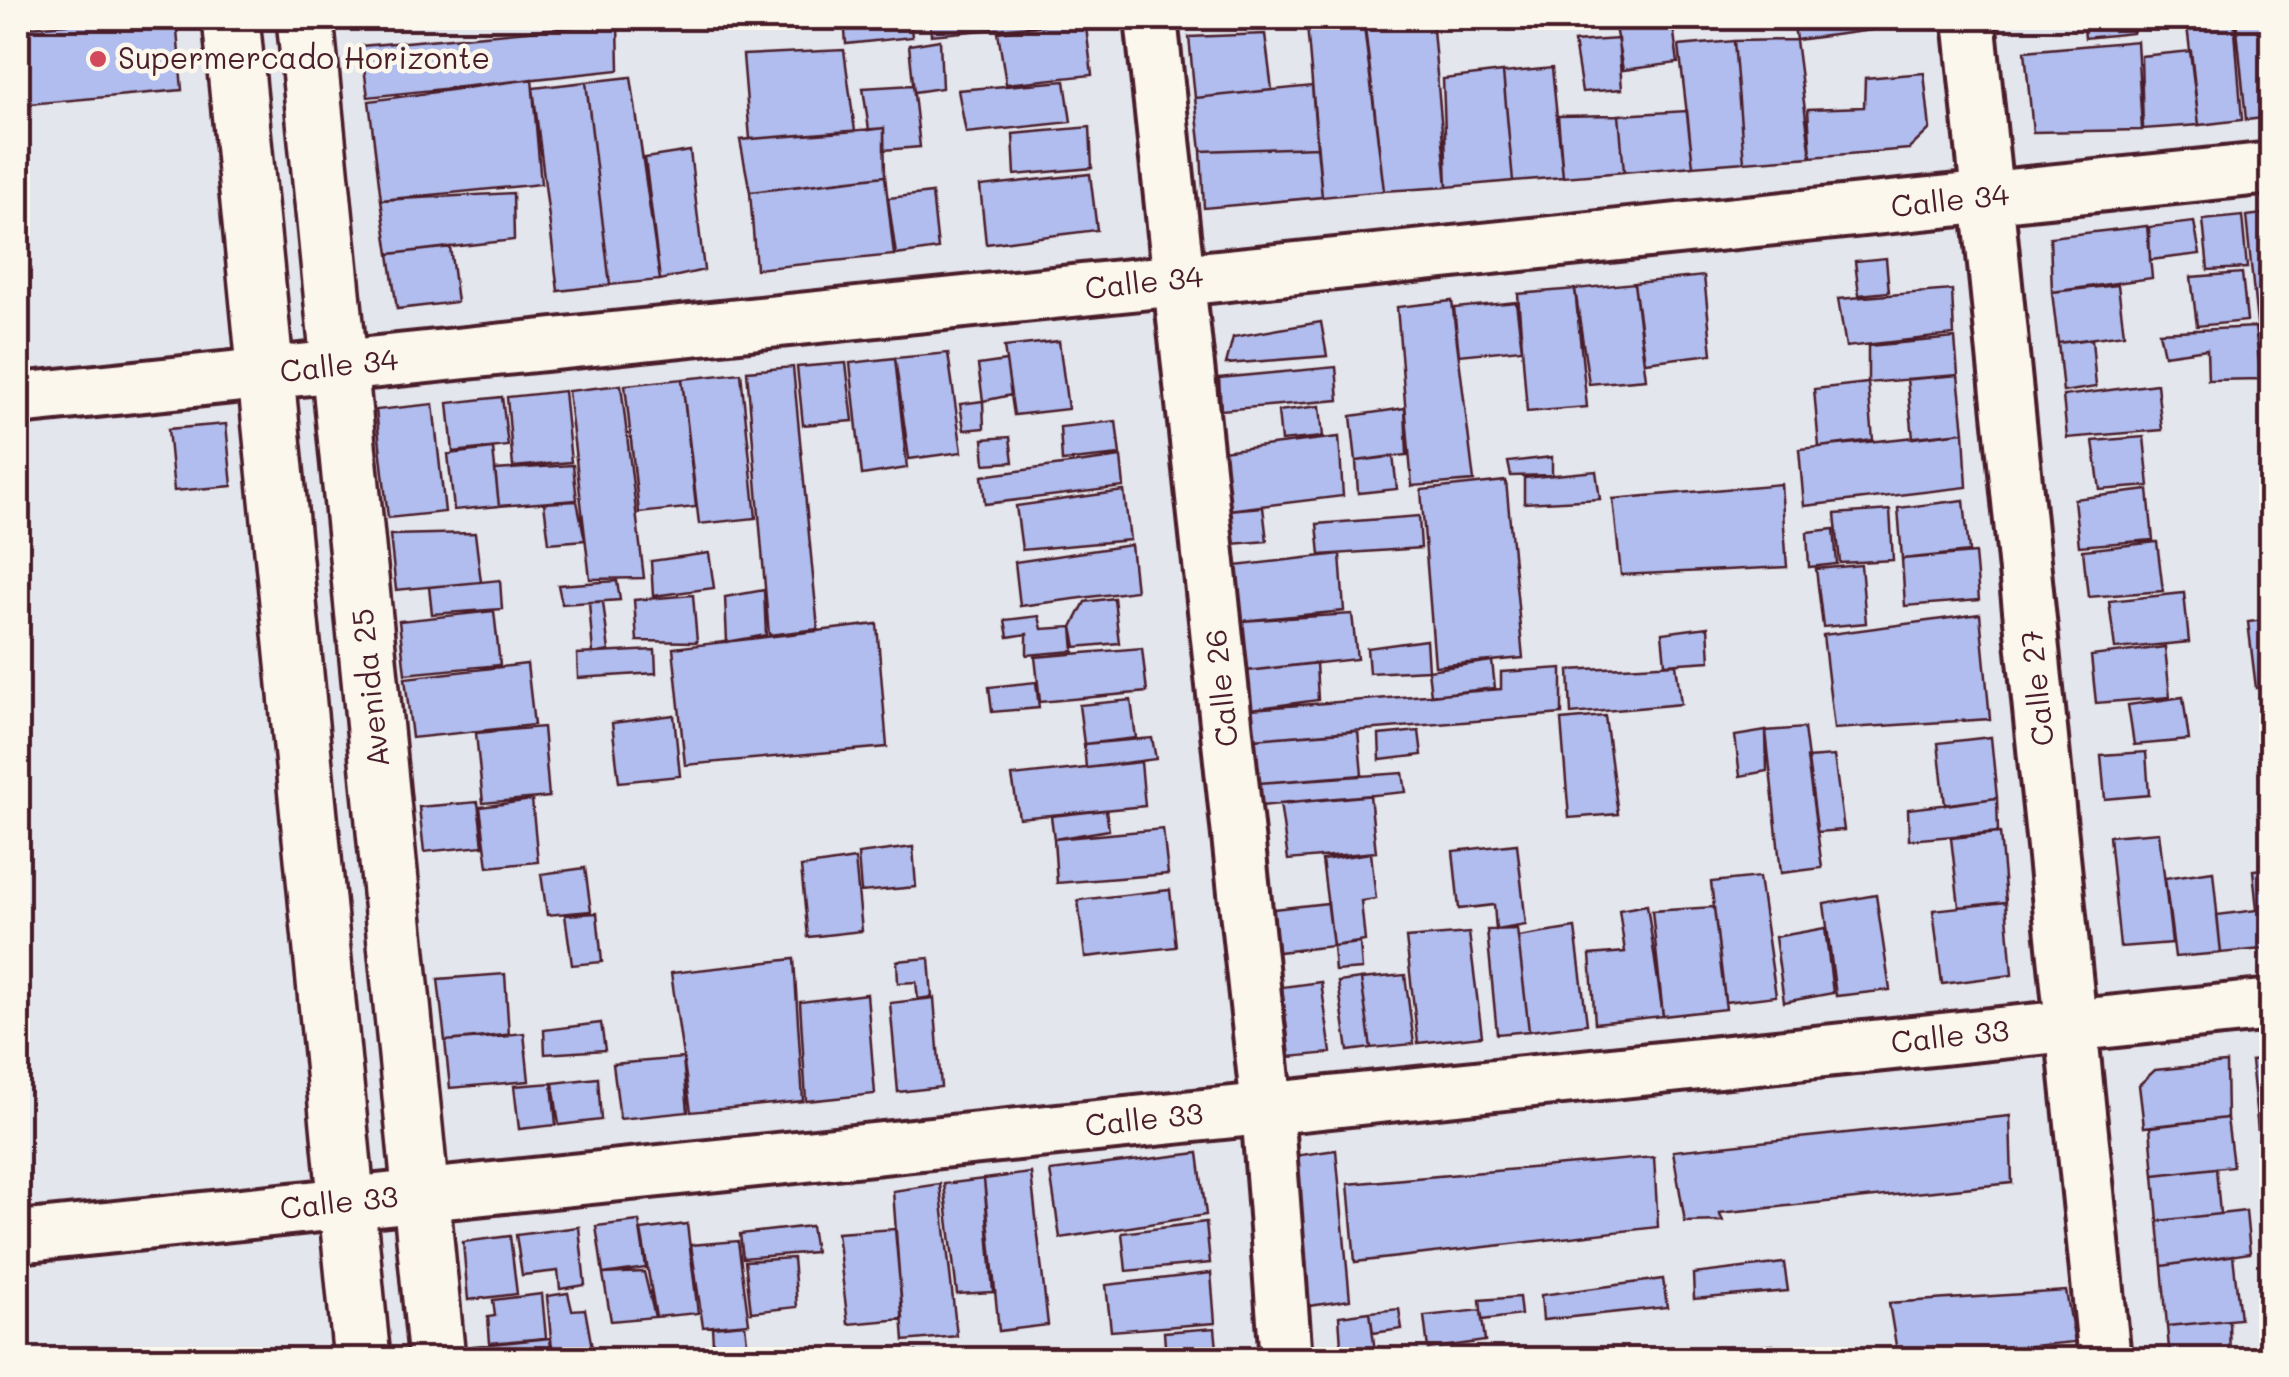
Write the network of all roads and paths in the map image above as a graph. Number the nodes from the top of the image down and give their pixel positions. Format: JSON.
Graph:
{"nodes":[{"id":1,"x":231,"y":18,"type":"edge"},
{"id":2,"x":305,"y":18,"type":"edge"},
{"id":3,"x":1151,"y":18,"type":"edge"},
{"id":4,"x":1969,"y":18,"type":"edge"},
{"id":5,"x":2272,"y":168,"type":"edge"},
{"id":6,"x":1987,"y":197,"type":"junction"},
{"id":7,"x":1179,"y":280,"type":"junction"},
{"id":8,"x":339,"y":366,"type":"junction"},
{"id":9,"x":266,"y":373,"type":"junction"},
{"id":10,"x":18,"y":398,"type":"edge"},
{"id":11,"x":2272,"y":1005,"type":"edge"},
{"id":12,"x":2072,"y":1024,"type":"junction"},
{"id":13,"x":1267,"y":1108,"type":"junction"},
{"id":14,"x":421,"y":1195,"type":"junction"},
{"id":15,"x":346,"y":1202,"type":"junction"},
{"id":16,"x":18,"y":1237,"type":"edge"},
{"id":17,"x":362,"y":1360,"type":"edge"},
{"id":18,"x":437,"y":1360,"type":"edge"},
{"id":19,"x":1286,"y":1360,"type":"edge"},
{"id":20,"x":2105,"y":1360,"type":"edge"}],
"edges":[{"from":1,"to":9,"type":"main road"},
{"from":2,"to":8,"type":"main road","name":"Avenida 25"},
{"from":3,"to":7,"type":"street","name":"Calle 26"},
{"from":4,"to":6,"type":"street","name":"Calle 27"},
{"from":5,"to":6,"type":"street","name":"Calle 34"},
{"from":6,"to":7,"type":"street","name":"Calle 34"},
{"from":6,"to":12,"type":"street","name":"Calle 27"},
{"from":7,"to":8,"type":"street","name":"Calle 34"},
{"from":7,"to":13,"type":"street","name":"Calle 26"},
{"from":8,"to":9,"type":"street","name":"Calle 34"},
{"from":8,"to":14,"type":"main road","name":"Avenida 25"},
{"from":9,"to":10,"type":"street","name":"Calle 34"},
{"from":9,"to":15,"type":"main road"},
{"from":11,"to":12,"type":"street","name":"Calle 33"},
{"from":12,"to":13,"type":"street","name":"Calle 33"},
{"from":12,"to":20,"type":"street","name":"Calle 27"},
{"from":13,"to":14,"type":"street","name":"Calle 33"},
{"from":13,"to":19,"type":"street","name":"Calle 26"},
{"from":14,"to":15,"type":"street","name":"Calle 33"},
{"from":14,"to":18,"type":"main road","name":"Avenida 25"},
{"from":15,"to":16,"type":"street","name":"Calle 33"},
{"from":15,"to":17,"type":"main road"}]}
